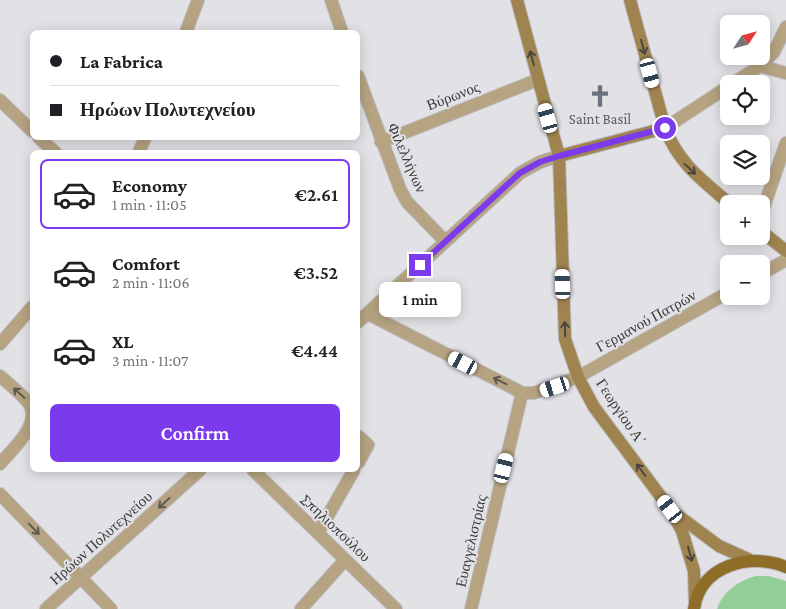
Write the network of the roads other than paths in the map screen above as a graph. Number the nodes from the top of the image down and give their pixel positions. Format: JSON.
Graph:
{"nodes":[{"id":1,"x":198,"y":0,"type":"edge"},
{"id":2,"x":331,"y":0,"type":"edge"},
{"id":3,"x":517,"y":0,"type":"edge"},
{"id":4,"x":630,"y":0,"type":"edge"},
{"id":5,"x":786,"y":27,"type":"edge"},
{"id":6,"x":187,"y":30,"type":"edge"},
{"id":7,"x":341,"y":30,"type":"edge"},
{"id":8,"x":780,"y":51,"type":"edge"},
{"id":9,"x":760,"y":66,"type":"junction"},
{"id":10,"x":786,"y":73,"type":"edge"},
{"id":11,"x":746,"y":75,"type":"edge"},
{"id":12,"x":538,"y":80,"type":"junction"},
{"id":13,"x":360,"y":82,"type":"edge"},
{"id":14,"x":720,"y":92,"type":"edge"},
{"id":15,"x":0,"y":100,"type":"edge"},
{"id":16,"x":665,"y":128,"type":"junction"},
{"id":17,"x":30,"y":129,"type":"edge"},
{"id":18,"x":41,"y":140,"type":"edge"},
{"id":19,"x":381,"y":142,"type":"junction"},
{"id":20,"x":786,"y":143,"type":"edge"},
{"id":21,"x":53,"y":150,"type":"edge"},
{"id":22,"x":559,"y":156,"type":"junction"},
{"id":23,"x":768,"y":195,"type":"edge"},
{"id":24,"x":720,"y":196,"type":"edge"},
{"id":25,"x":770,"y":238,"type":"edge"},
{"id":26,"x":445,"y":241,"type":"junction"},
{"id":27,"x":786,"y":251,"type":"edge"},
{"id":28,"x":786,"y":260,"type":"edge"},
{"id":29,"x":770,"y":269,"type":"edge"},
{"id":30,"x":720,"y":297,"type":"edge"},
{"id":31,"x":30,"y":309,"type":"edge"},
{"id":32,"x":368,"y":314,"type":"junction"},
{"id":33,"x":360,"y":320,"type":"edge"},
{"id":34,"x":0,"y":344,"type":"edge"},
{"id":35,"x":0,"y":376,"type":"edge"},
{"id":36,"x":578,"y":378,"type":"junction"},
{"id":37,"x":522,"y":392,"type":"junction"},
{"id":38,"x":30,"y":408,"type":"edge"},
{"id":39,"x":30,"y":428,"type":"edge"},
{"id":40,"x":360,"y":438,"type":"edge"},
{"id":41,"x":360,"y":459,"type":"edge"},
{"id":42,"x":0,"y":464,"type":"edge"},
{"id":43,"x":198,"y":472,"type":"edge"},
{"id":44,"x":256,"y":472,"type":"edge"},
{"id":45,"x":353,"y":472,"type":"edge"},
{"id":46,"x":0,"y":494,"type":"edge"},
{"id":47,"x":670,"y":509,"type":"junction"},
{"id":48,"x":318,"y":533,"type":"junction"},
{"id":49,"x":345,"y":560,"type":"junction"},
{"id":50,"x":750,"y":560,"type":"junction"},
{"id":51,"x":786,"y":567,"type":"edge"},
{"id":52,"x":81,"y":578,"type":"junction"},
{"id":53,"x":694,"y":606,"type":"edge"},
{"id":54,"x":46,"y":609,"type":"edge"},
{"id":55,"x":111,"y":609,"type":"edge"},
{"id":56,"x":301,"y":609,"type":"edge"},
{"id":57,"x":396,"y":609,"type":"edge"},
{"id":58,"x":471,"y":609,"type":"edge"}],
"edges":[{"from":1,"to":6,"type":"street"},
{"from":2,"to":7,"type":"street"},
{"from":12,"to":3,"type":"main road","name":"Γεωργίου Α΄","one_way":true},
{"from":4,"to":16,"type":"main road","one_way":true},
{"from":5,"to":8,"type":"street"},
{"from":8,"to":9,"type":"street"},
{"from":9,"to":10,"type":"street"},
{"from":9,"to":11,"type":"street"},
{"from":12,"to":19,"type":"street","name":"Βύρωνος"},
{"from":12,"to":22,"type":"main road","name":"Γεωργίου Α΄"},
{"from":13,"to":19,"type":"street","name":"Φιλελλήνων"},
{"from":14,"to":16,"type":"street"},
{"from":15,"to":17,"type":"street"},
{"from":16,"to":22,"type":"main road"},
{"from":16,"to":24,"type":"main road","one_way":true},
{"from":18,"to":21,"type":"street"},
{"from":19,"to":26,"type":"street","name":"Φιλελλήνων"},
{"from":20,"to":23,"type":"street"},
{"from":22,"to":26,"type":"street"},
{"from":36,"to":22,"type":"main road","name":"Γεωργίου Α΄","one_way":true},
{"from":25,"to":27,"type":"main road"},
{"from":26,"to":32,"type":"street"},
{"from":28,"to":29,"type":"street"},
{"from":30,"to":36,"type":"street","name":"Γερμανού Πατρών"},
{"from":31,"to":34,"type":"street"},
{"from":32,"to":33,"type":"street"},
{"from":37,"to":32,"type":"street","one_way":true},
{"from":38,"to":35,"type":"street","one_way":true},
{"from":36,"to":37,"type":"street","name":"Γερμανού Πατρών"},
{"from":47,"to":36,"type":"main road","name":"Γεωργίου Α΄","one_way":true},
{"from":37,"to":58,"type":"street","name":"Ευαγγελιστρίας"},
{"from":42,"to":39,"type":"street","one_way":true},
{"from":40,"to":41,"type":"street"},
{"from":43,"to":52,"type":"street","name":"Ηρώων Πολυτεχνείου","one_way":true},
{"from":44,"to":48,"type":"street","name":"Σπηλιοπούλου"},
{"from":45,"to":48,"type":"street"},
{"from":46,"to":52,"type":"street","one_way":true},
{"from":47,"to":50,"type":"main road","name":"Γεωργίου Α΄"},
{"from":47,"to":53,"type":"main road","name":"Γεωργίου Α΄","one_way":true},
{"from":48,"to":49,"type":"street","name":"Σπηλιοπούλου"},
{"from":49,"to":56,"type":"street"},
{"from":49,"to":57,"type":"street","name":"Σπηλιοπούλου"},
{"from":50,"to":51,"type":"main road"},
{"from":50,"to":53,"type":"main road"},
{"from":52,"to":54,"type":"street","name":"Ηρώων Πολυτεχνείου"},
{"from":52,"to":55,"type":"street"}]}
